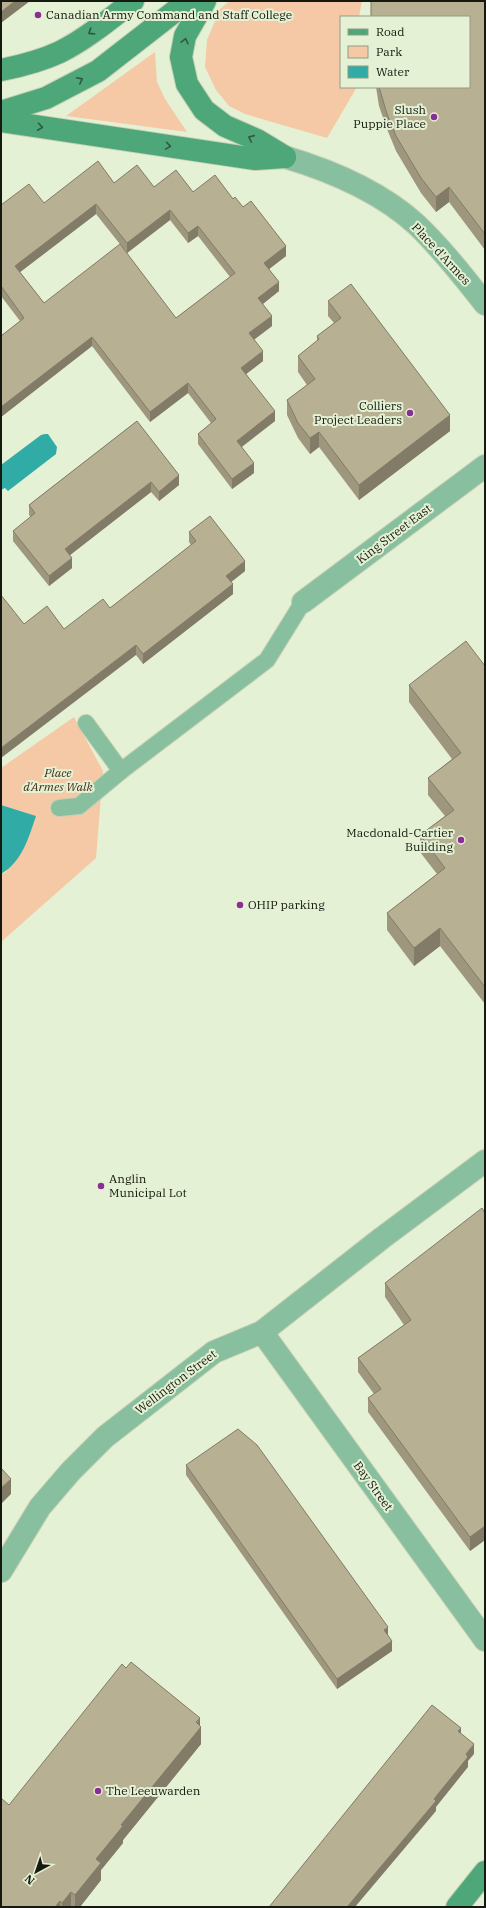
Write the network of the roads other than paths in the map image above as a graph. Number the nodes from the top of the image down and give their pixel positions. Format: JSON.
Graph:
{"nodes":[{"id":1,"x":134,"y":1,"type":"edge"},
{"id":2,"x":188,"y":1,"type":"edge"},
{"id":3,"x":206,"y":1,"type":"edge"},
{"id":4,"x":1,"y":70,"type":"edge"},
{"id":5,"x":1,"y":112,"type":"edge"},
{"id":6,"x":1,"y":121,"type":"edge"},
{"id":7,"x":285,"y":157,"type":"junction"},
{"id":8,"x":485,"y":304,"type":"edge"},
{"id":9,"x":485,"y":466,"type":"edge"},
{"id":10,"x":303,"y":602,"type":"joint"},
{"id":11,"x":86,"y":723,"type":"dead end"},
{"id":12,"x":121,"y":771,"type":"junction"},
{"id":13,"x":59,"y":808,"type":"dead end"},
{"id":14,"x":485,"y":1161,"type":"edge"},
{"id":15,"x":262,"y":1332,"type":"junction"},
{"id":16,"x":1,"y":1572,"type":"edge"},
{"id":17,"x":485,"y":1640,"type":"edge"},
{"id":18,"x":485,"y":1872,"type":"edge"},
{"id":19,"x":457,"y":1907,"type":"edge"}],
"edges":[{"from":1,"to":4,"type":"main road","one_way":true},
{"from":5,"to":2,"type":"main road","one_way":true},
{"from":7,"to":3,"type":"main road","one_way":true},
{"from":6,"to":7,"type":"main road","one_way":true},
{"from":7,"to":8,"type":"street","name":"Place d'Armes"},
{"from":9,"to":10,"type":"street","name":"King Street East"},
{"from":10,"to":12,"type":"lane"},
{"from":11,"to":12,"type":"lane"},
{"from":12,"to":13,"type":"lane"},
{"from":14,"to":15,"type":"street","name":"Wellington Street"},
{"from":15,"to":16,"type":"street","name":"Wellington Street"},
{"from":15,"to":17,"type":"street","name":"Bay Street"},
{"from":18,"to":19,"type":"main road"}]}
